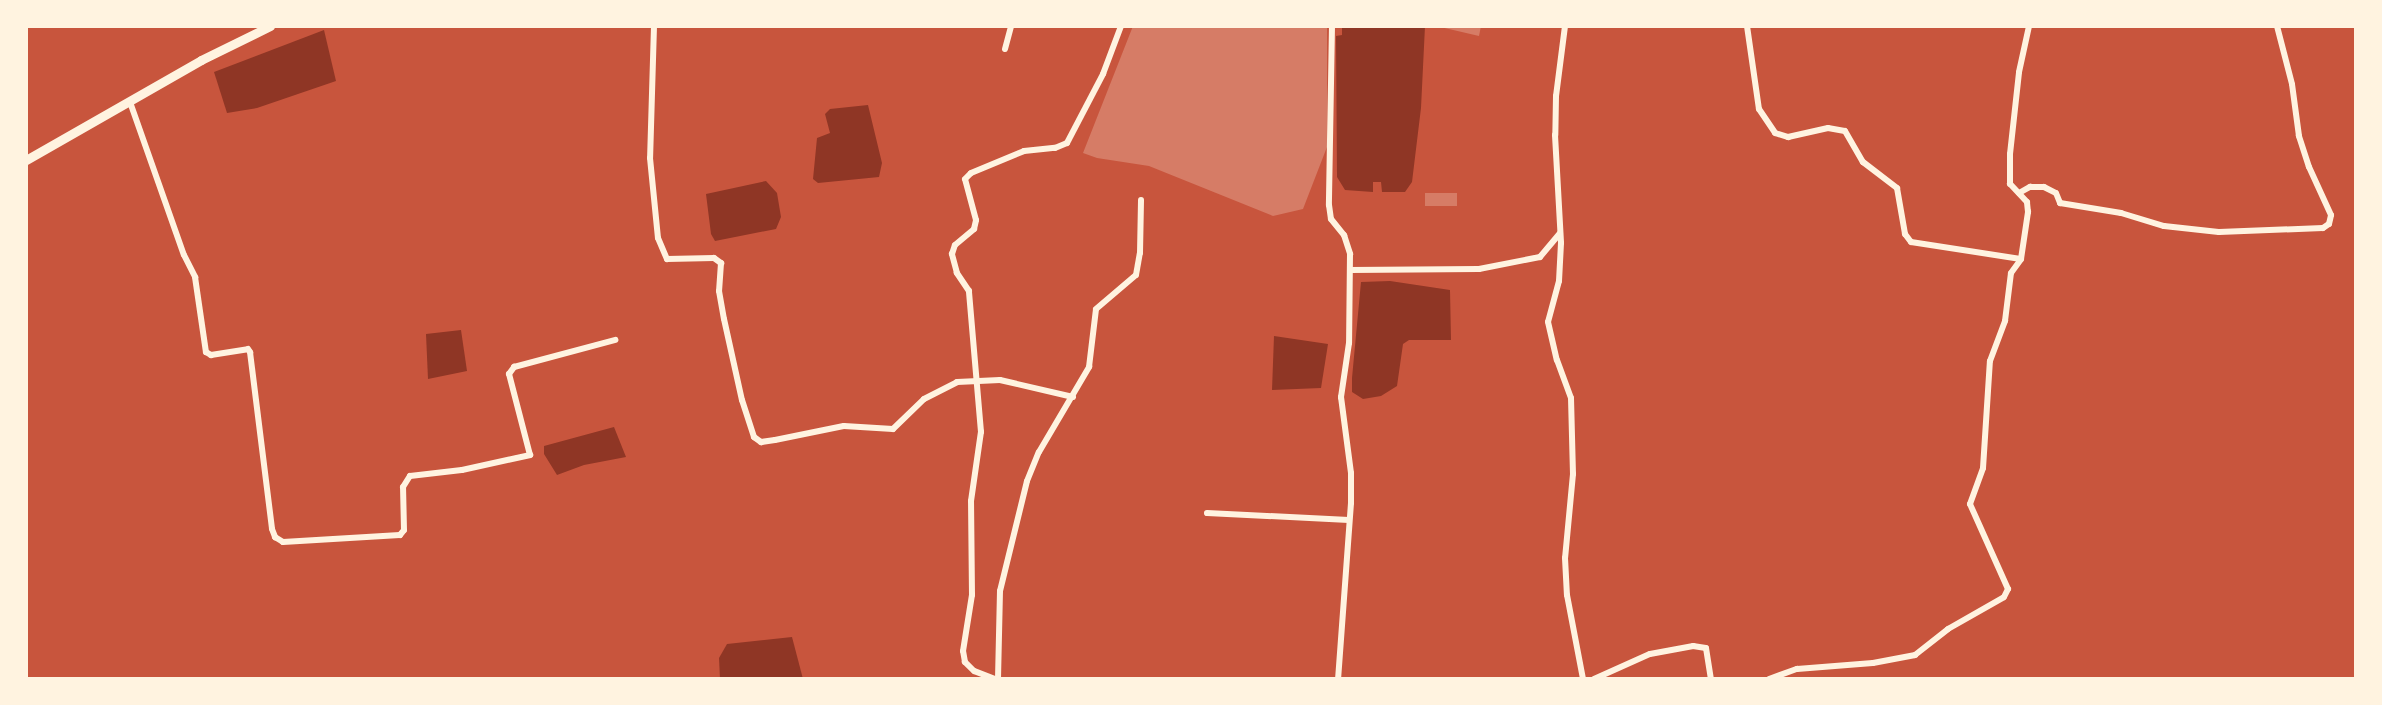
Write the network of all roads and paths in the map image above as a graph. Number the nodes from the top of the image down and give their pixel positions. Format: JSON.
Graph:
{"nodes":[{"id":1,"x":270,"y":26,"type":"edge"},
{"id":2,"x":654,"y":26,"type":"edge"},
{"id":3,"x":1010,"y":26,"type":"edge"},
{"id":4,"x":1121,"y":26,"type":"edge"},
{"id":5,"x":1332,"y":26,"type":"edge"},
{"id":6,"x":1565,"y":26,"type":"edge"},
{"id":7,"x":1746,"y":26,"type":"edge"},
{"id":8,"x":2029,"y":26,"type":"edge"},
{"id":9,"x":2277,"y":26,"type":"edge"},
{"id":10,"x":1005,"y":49,"type":"dead end"},
{"id":11,"x":130,"y":102,"type":"junction"},
{"id":12,"x":26,"y":160,"type":"edge"},
{"id":13,"x":2019,"y":193,"type":"junction"},
{"id":14,"x":1141,"y":200,"type":"dead end"},
{"id":15,"x":1560,"y":233,"type":"junction"},
{"id":16,"x":2021,"y":259,"type":"junction"},
{"id":17,"x":1349,"y":270,"type":"junction"},
{"id":18,"x":615,"y":340,"type":"dead end"},
{"id":19,"x":977,"y":380,"type":"junction"},
{"id":20,"x":1073,"y":397,"type":"junction"},
{"id":21,"x":1207,"y":513,"type":"dead end"},
{"id":22,"x":1349,"y":520,"type":"junction"},
{"id":23,"x":997,"y":679,"type":"edge"},
{"id":24,"x":1338,"y":679,"type":"edge"},
{"id":25,"x":1583,"y":679,"type":"edge"},
{"id":26,"x":1594,"y":679,"type":"edge"},
{"id":27,"x":1711,"y":679,"type":"edge"},
{"id":28,"x":1769,"y":679,"type":"edge"}],
"edges":[{"from":1,"to":11,"type":"main road"},
{"from":2,"to":19,"type":"street"},
{"from":3,"to":10,"type":"street"},
{"from":4,"to":19,"type":"street"},
{"from":5,"to":17,"type":"street"},
{"from":6,"to":15,"type":"street"},
{"from":7,"to":16,"type":"street"},
{"from":8,"to":13,"type":"street"},
{"from":9,"to":13,"type":"street"},
{"from":11,"to":12,"type":"main road"},
{"from":11,"to":18,"type":"street"},
{"from":13,"to":16,"type":"street"},
{"from":14,"to":20,"type":"street"},
{"from":15,"to":17,"type":"street"},
{"from":15,"to":25,"type":"street"},
{"from":16,"to":28,"type":"street"},
{"from":17,"to":22,"type":"street"},
{"from":19,"to":20,"type":"street"},
{"from":19,"to":23,"type":"street"},
{"from":20,"to":23,"type":"street"},
{"from":21,"to":22,"type":"street"},
{"from":22,"to":24,"type":"street"},
{"from":26,"to":27,"type":"street"}]}
